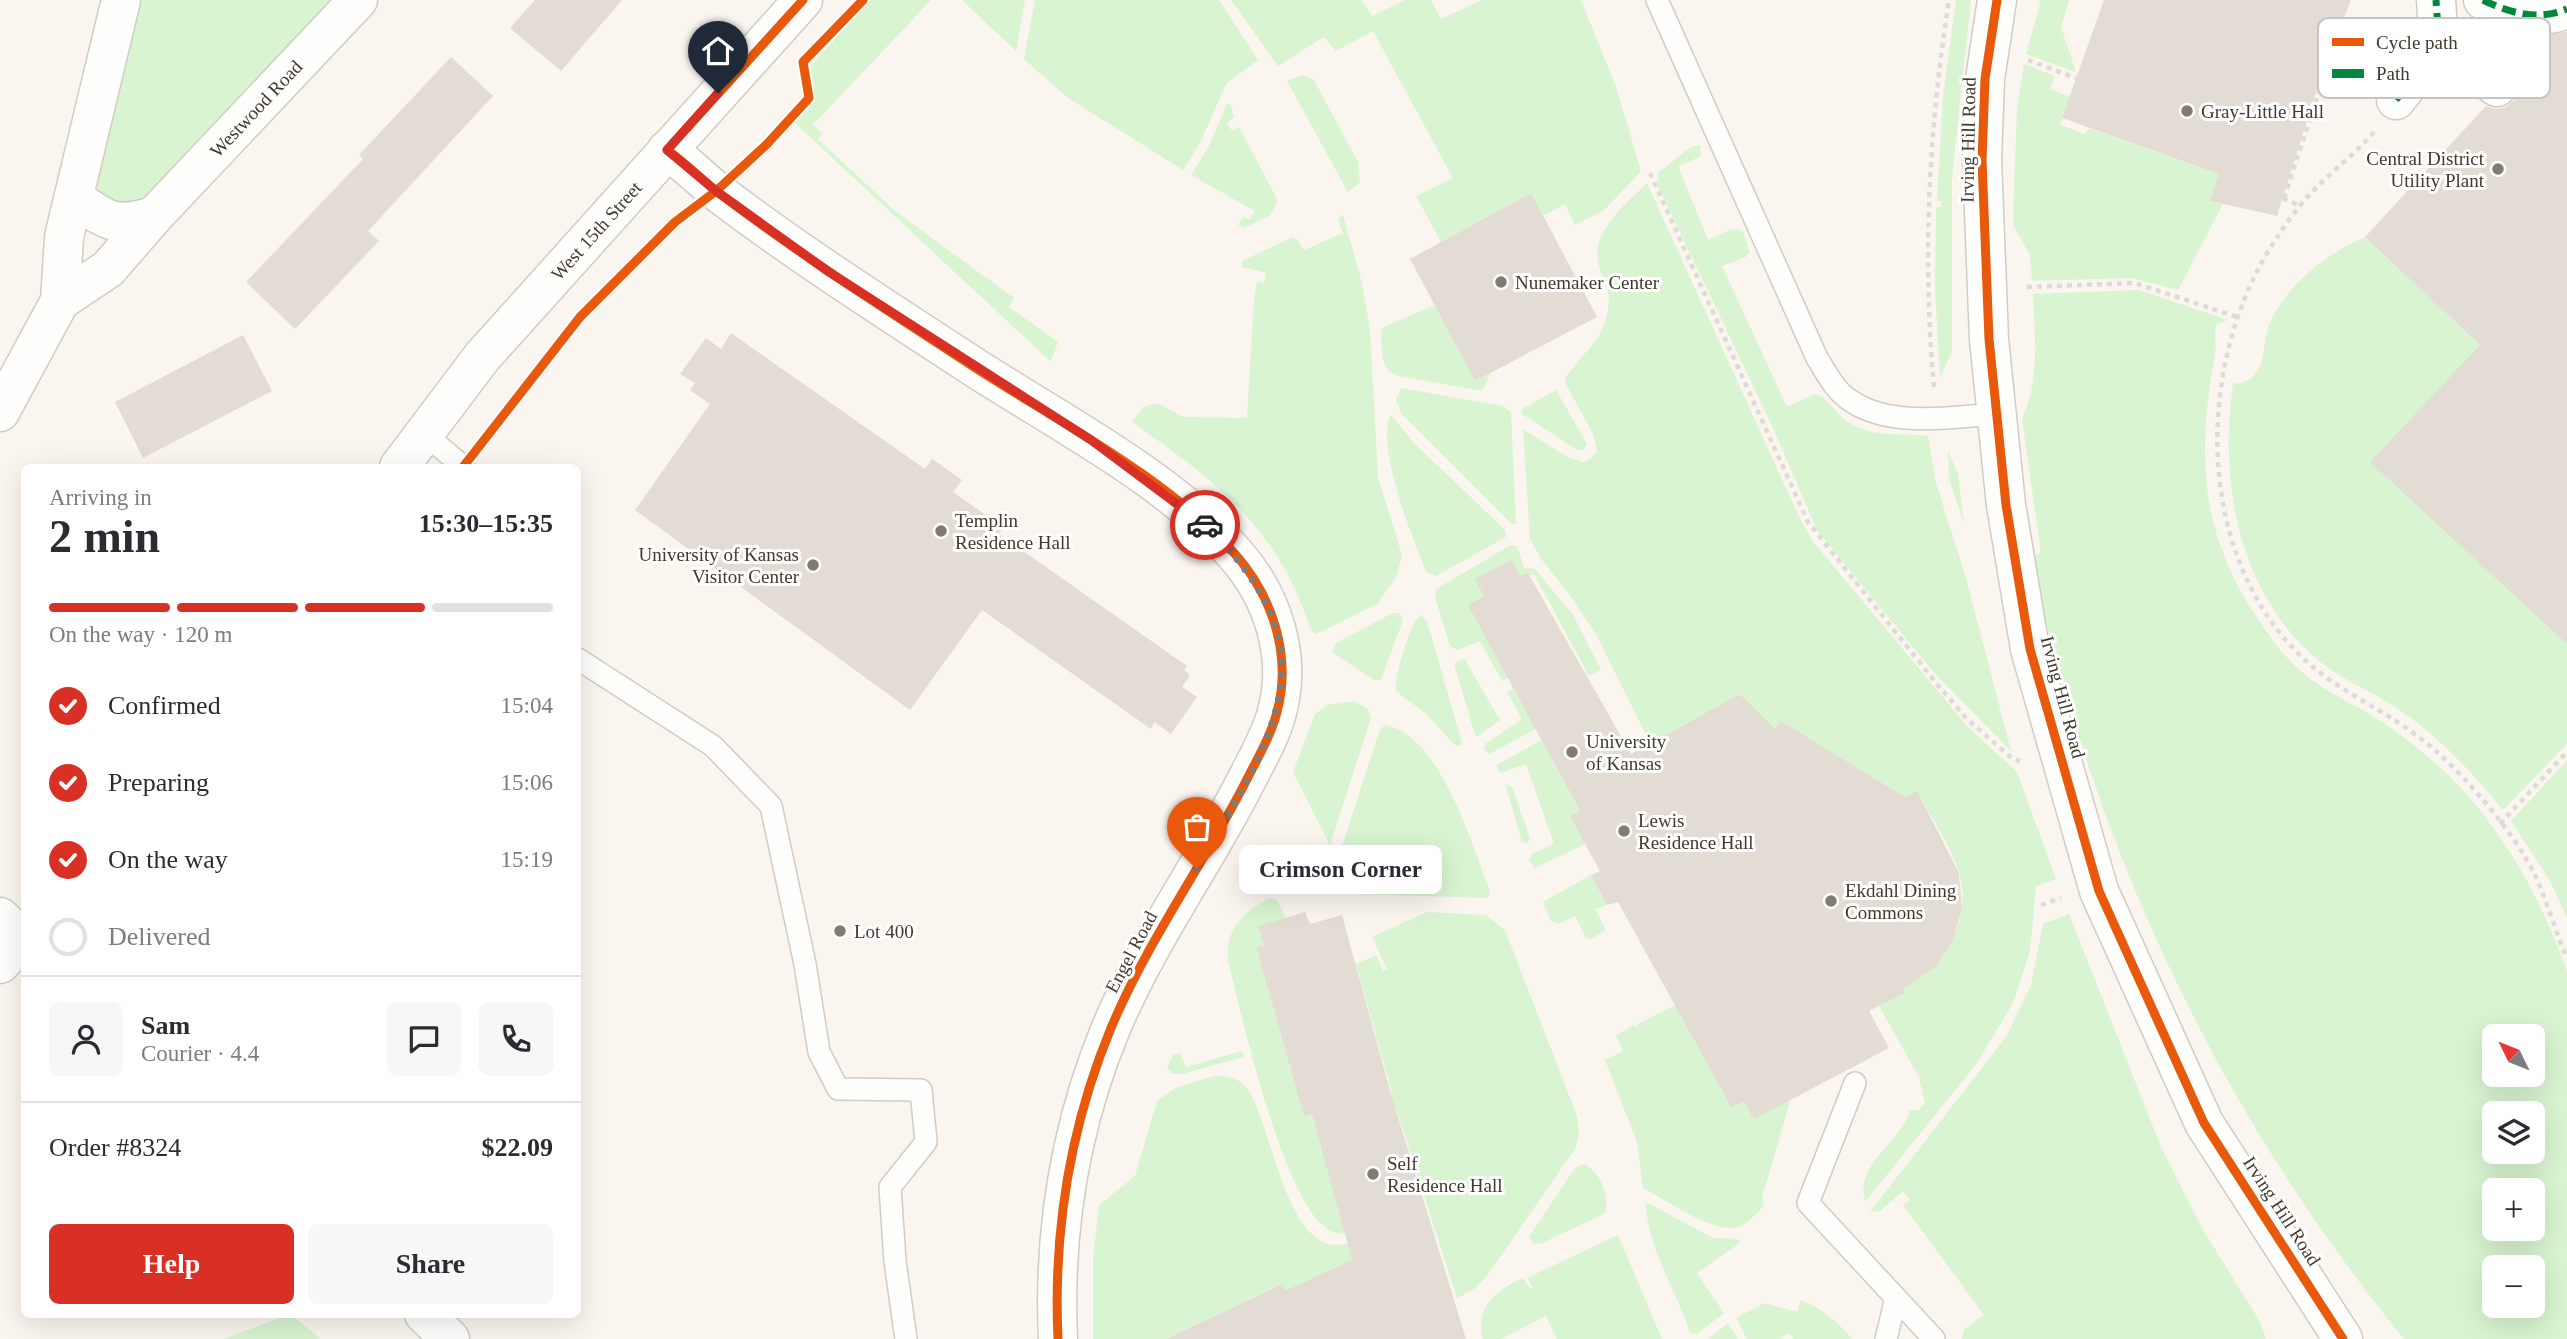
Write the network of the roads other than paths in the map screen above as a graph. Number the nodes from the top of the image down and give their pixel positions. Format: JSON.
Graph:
{"nodes":[{"id":1,"x":121,"y":0,"type":"edge"},
{"id":2,"x":358,"y":0,"type":"edge"},
{"id":3,"x":803,"y":0,"type":"edge"},
{"id":4,"x":1657,"y":0,"type":"edge"},
{"id":5,"x":1997,"y":0,"type":"edge"},
{"id":6,"x":2483,"y":0,"type":"edge"},
{"id":7,"x":2567,"y":9,"type":"edge"},
{"id":8,"x":667,"y":150,"type":"junction"},
{"id":9,"x":74,"y":198,"type":"junction"},
{"id":10,"x":154,"y":216,"type":"junction"},
{"id":11,"x":61,"y":302,"type":"junction"},
{"id":12,"x":0,"y":412,"type":"edge"},
{"id":13,"x":1997,"y":414,"type":"junction"},
{"id":14,"x":424,"y":433,"type":"junction"},
{"id":15,"x":401,"y":464,"type":"edge"},
{"id":16,"x":460,"y":464,"type":"edge"},
{"id":17,"x":581,"y":661,"type":"edge"},
{"id":18,"x":1855,"y":1083,"type":"dead end"},
{"id":19,"x":1896,"y":1297,"type":"junction"},
{"id":20,"x":428,"y":1318,"type":"edge"},
{"id":21,"x":450,"y":1339,"type":"edge"},
{"id":22,"x":906,"y":1339,"type":"edge"},
{"id":23,"x":1058,"y":1339,"type":"edge"},
{"id":24,"x":1886,"y":1339,"type":"edge"},
{"id":25,"x":1934,"y":1339,"type":"edge"},
{"id":26,"x":2343,"y":1339,"type":"edge"}],
"edges":[{"from":1,"to":9,"type":"main road","name":"Westwood Road"},
{"from":2,"to":10,"type":"main road","name":"Westwood Road"},
{"from":3,"to":8,"type":"main road","name":"West 15th Street"},
{"from":4,"to":13,"type":"lane"},
{"from":5,"to":13,"type":"main road","name":"Irving Hill Road"},
{"from":6,"to":7,"type":"main road"},
{"from":8,"to":14,"type":"main road","name":"West 15th Street"},
{"from":8,"to":23,"type":"main road","name":"Engel Road"},
{"from":9,"to":10,"type":"main road"},
{"from":9,"to":11,"type":"main road","name":"Westwood Road"},
{"from":10,"to":11,"type":"main road","name":"Westwood Road"},
{"from":11,"to":12,"type":"main road","name":"Westwood Road"},
{"from":13,"to":26,"type":"main road","name":"Irving Hill Road"},
{"from":14,"to":15,"type":"main road","name":"West 15th Street"},
{"from":14,"to":16,"type":"lane"},
{"from":17,"to":22,"type":"lane"},
{"from":18,"to":19,"type":"lane"},
{"from":19,"to":24,"type":"lane"},
{"from":19,"to":25,"type":"lane"},
{"from":20,"to":21,"type":"main road"}]}
